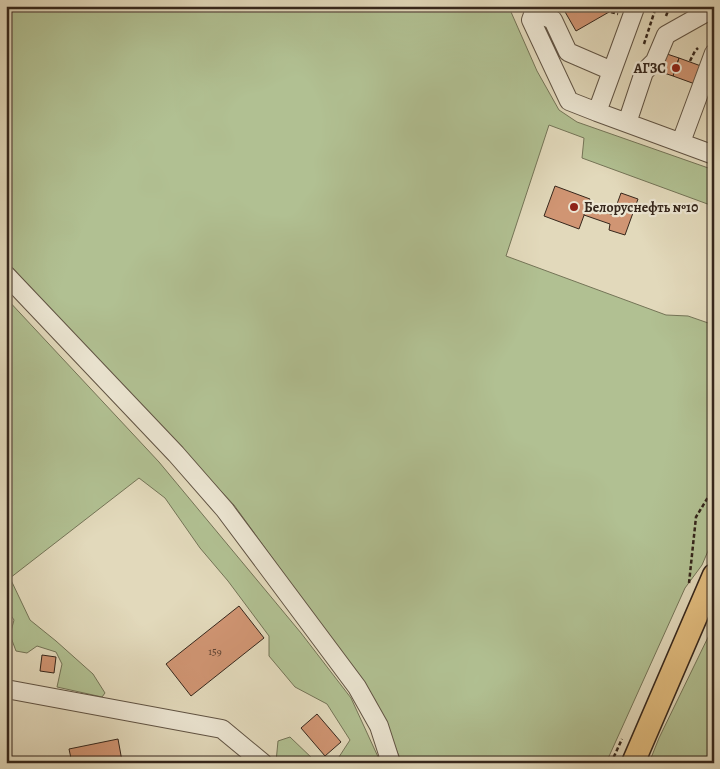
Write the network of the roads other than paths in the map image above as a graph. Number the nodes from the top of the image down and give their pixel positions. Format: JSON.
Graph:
{"nodes":[{"id":1,"x":634,"y":6,"type":"edge"},
{"id":2,"x":714,"y":8,"type":"edge"},
{"id":3,"x":535,"y":9,"type":"edge"},
{"id":4,"x":692,"y":13,"type":"edge"},
{"id":5,"x":714,"y":53,"type":"edge"},
{"id":6,"x":612,"y":71,"type":"junction"},
{"id":7,"x":597,"y":112,"type":"junction"},
{"id":8,"x":627,"y":122,"type":"junction"},
{"id":9,"x":681,"y":142,"type":"junction"},
{"id":10,"x":714,"y":155,"type":"edge"},
{"id":11,"x":6,"y":275,"type":"edge"},
{"id":12,"x":714,"y":575,"type":"edge"},
{"id":13,"x":6,"y":689,"type":"edge"},
{"id":14,"x":263,"y":763,"type":"edge"},
{"id":15,"x":391,"y":763,"type":"edge"},
{"id":16,"x":633,"y":763,"type":"edge"}],
"edges":[{"from":1,"to":6,"type":"street"},
{"from":2,"to":4,"type":"street"},
{"from":3,"to":6,"type":"street"},
{"from":3,"to":7,"type":"street"},
{"from":4,"to":8,"type":"street"},
{"from":5,"to":9,"type":"street"},
{"from":6,"to":7,"type":"street"},
{"from":7,"to":8,"type":"street"},
{"from":8,"to":9,"type":"street"},
{"from":9,"to":10,"type":"street"},
{"from":11,"to":15,"type":"street"},
{"from":12,"to":16,"type":"main road"},
{"from":13,"to":14,"type":"street"}]}
